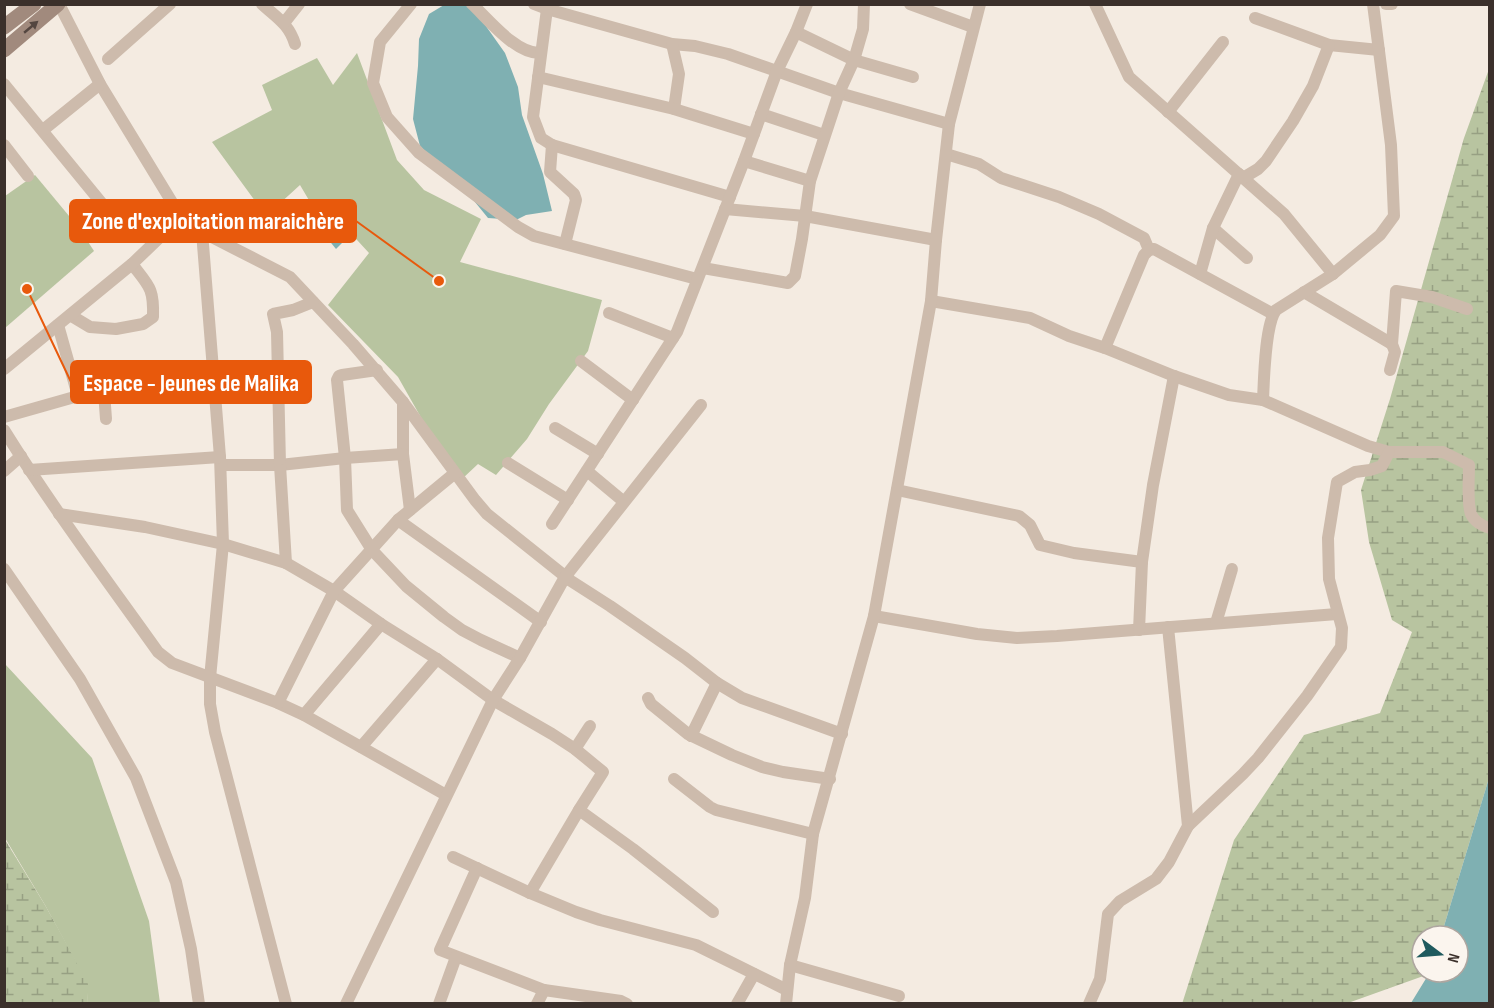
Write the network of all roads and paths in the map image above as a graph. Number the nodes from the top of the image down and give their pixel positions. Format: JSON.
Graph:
{"nodes":[{"id":1,"x":34,"y":4,"type":"edge"},
{"id":2,"x":58,"y":4,"type":"edge"},
{"id":3,"x":170,"y":4,"type":"edge"},
{"id":4,"x":262,"y":4,"type":"edge"},
{"id":5,"x":299,"y":4,"type":"edge"},
{"id":6,"x":411,"y":4,"type":"edge"},
{"id":7,"x":472,"y":4,"type":"edge"},
{"id":8,"x":534,"y":4,"type":"edge"},
{"id":9,"x":807,"y":4,"type":"edge"},
{"id":10,"x":864,"y":4,"type":"edge"},
{"id":11,"x":910,"y":4,"type":"edge"},
{"id":12,"x":980,"y":4,"type":"edge"},
{"id":13,"x":1095,"y":4,"type":"edge"},
{"id":14,"x":1373,"y":4,"type":"edge"},
{"id":15,"x":1386,"y":4,"type":"edge"},
{"id":16,"x":1392,"y":4,"type":"edge"},
{"id":17,"x":547,"y":9,"type":"junction"},
{"id":18,"x":1255,"y":18,"type":"dead end"},
{"id":19,"x":284,"y":23,"type":"junction"},
{"id":20,"x":4,"y":27,"type":"edge"},
{"id":21,"x":973,"y":27,"type":"junction"},
{"id":22,"x":796,"y":32,"type":"junction"},
{"id":23,"x":1223,"y":42,"type":"dead end"},
{"id":24,"x":295,"y":44,"type":"dead end"},
{"id":25,"x":672,"y":44,"type":"junction"},
{"id":26,"x":1329,"y":45,"type":"junction"},
{"id":27,"x":4,"y":50,"type":"edge"},
{"id":28,"x":1379,"y":50,"type":"junction"},
{"id":29,"x":540,"y":53,"type":"junction"},
{"id":30,"x":108,"y":59,"type":"dead end"},
{"id":31,"x":854,"y":60,"type":"junction"},
{"id":32,"x":777,"y":71,"type":"junction"},
{"id":33,"x":538,"y":77,"type":"junction"},
{"id":34,"x":913,"y":77,"type":"dead end"},
{"id":35,"x":4,"y":84,"type":"edge"},
{"id":36,"x":100,"y":84,"type":"junction"},
{"id":37,"x":839,"y":93,"type":"junction"},
{"id":38,"x":674,"y":109,"type":"junction"},
{"id":39,"x":1168,"y":112,"type":"junction"},
{"id":40,"x":761,"y":114,"type":"junction"},
{"id":41,"x":949,"y":124,"type":"junction"},
{"id":42,"x":43,"y":130,"type":"junction"},
{"id":43,"x":754,"y":134,"type":"junction"},
{"id":44,"x":824,"y":135,"type":"junction"},
{"id":45,"x":4,"y":144,"type":"edge"},
{"id":46,"x":552,"y":145,"type":"junction"},
{"id":47,"x":946,"y":154,"type":"junction"},
{"id":48,"x":744,"y":161,"type":"junction"},
{"id":49,"x":28,"y":176,"type":"dead end"},
{"id":50,"x":1241,"y":176,"type":"junction"},
{"id":51,"x":810,"y":181,"type":"junction"},
{"id":52,"x":728,"y":203,"type":"junction"},
{"id":53,"x":104,"y":206,"type":"dead end"},
{"id":54,"x":805,"y":216,"type":"junction"},
{"id":55,"x":181,"y":217,"type":"junction"},
{"id":56,"x":1213,"y":228,"type":"junction"},
{"id":57,"x":202,"y":232,"type":"junction"},
{"id":58,"x":936,"y":240,"type":"junction"},
{"id":59,"x":565,"y":244,"type":"junction"},
{"id":60,"x":1149,"y":250,"type":"junction"},
{"id":61,"x":1246,"y":258,"type":"dead end"},
{"id":62,"x":132,"y":264,"type":"junction"},
{"id":63,"x":700,"y":273,"type":"junction"},
{"id":64,"x":1200,"y":274,"type":"junction"},
{"id":65,"x":1333,"y":274,"type":"junction"},
{"id":66,"x":1304,"y":292,"type":"junction"},
{"id":67,"x":931,"y":301,"type":"junction"},
{"id":68,"x":313,"y":302,"type":"junction"},
{"id":69,"x":1467,"y":309,"type":"dead end"},
{"id":70,"x":609,"y":313,"type":"dead end"},
{"id":71,"x":1273,"y":314,"type":"junction"},
{"id":72,"x":70,"y":315,"type":"junction"},
{"id":73,"x":58,"y":325,"type":"junction"},
{"id":74,"x":672,"y":338,"type":"junction"},
{"id":75,"x":1392,"y":344,"type":"junction"},
{"id":76,"x":1105,"y":348,"type":"junction"},
{"id":77,"x":581,"y":361,"type":"dead end"},
{"id":78,"x":4,"y":369,"type":"edge"},
{"id":79,"x":376,"y":370,"type":"junction"},
{"id":80,"x":1390,"y":370,"type":"dead end"},
{"id":81,"x":1174,"y":376,"type":"junction"},
{"id":82,"x":214,"y":380,"type":"junction"},
{"id":83,"x":104,"y":392,"type":"junction"},
{"id":84,"x":78,"y":396,"type":"junction"},
{"id":85,"x":633,"y":400,"type":"junction"},
{"id":86,"x":1263,"y":400,"type":"junction"},
{"id":87,"x":403,"y":402,"type":"junction"},
{"id":88,"x":700,"y":405,"type":"dead end"},
{"id":89,"x":4,"y":417,"type":"edge"},
{"id":90,"x":106,"y":418,"type":"dead end"},
{"id":91,"x":555,"y":428,"type":"dead end"},
{"id":92,"x":4,"y":430,"type":"edge"},
{"id":93,"x":1389,"y":452,"type":"junction"},
{"id":94,"x":598,"y":453,"type":"junction"},
{"id":95,"x":403,"y":454,"type":"junction"},
{"id":96,"x":21,"y":456,"type":"junction"},
{"id":97,"x":345,"y":458,"type":"junction"},
{"id":98,"x":220,"y":461,"type":"junction"},
{"id":99,"x":508,"y":463,"type":"dead end"},
{"id":100,"x":280,"y":465,"type":"junction"},
{"id":101,"x":29,"y":470,"type":"junction"},
{"id":102,"x":4,"y":471,"type":"edge"},
{"id":103,"x":587,"y":471,"type":"junction"},
{"id":104,"x":455,"y":473,"type":"junction"},
{"id":105,"x":897,"y":490,"type":"junction"},
{"id":106,"x":568,"y":500,"type":"junction"},
{"id":107,"x":624,"y":501,"type":"junction"},
{"id":108,"x":410,"y":510,"type":"junction"},
{"id":109,"x":59,"y":514,"type":"junction"},
{"id":110,"x":398,"y":520,"type":"junction"},
{"id":111,"x":552,"y":524,"type":"dead end"},
{"id":112,"x":1490,"y":528,"type":"edge"},
{"id":113,"x":223,"y":544,"type":"junction"},
{"id":114,"x":372,"y":549,"type":"junction"},
{"id":115,"x":1142,"y":562,"type":"junction"},
{"id":116,"x":286,"y":563,"type":"junction"},
{"id":117,"x":4,"y":569,"type":"edge"},
{"id":118,"x":1232,"y":569,"type":"dead end"},
{"id":119,"x":565,"y":576,"type":"junction"},
{"id":120,"x":334,"y":591,"type":"junction"},
{"id":121,"x":1338,"y":614,"type":"junction"},
{"id":122,"x":874,"y":616,"type":"junction"},
{"id":123,"x":541,"y":622,"type":"junction"},
{"id":124,"x":1216,"y":623,"type":"junction"},
{"id":125,"x":381,"y":624,"type":"junction"},
{"id":126,"x":1168,"y":627,"type":"junction"},
{"id":127,"x":1139,"y":630,"type":"junction"},
{"id":128,"x":520,"y":658,"type":"junction"},
{"id":129,"x":437,"y":659,"type":"junction"},
{"id":130,"x":210,"y":678,"type":"junction"},
{"id":131,"x":717,"y":683,"type":"junction"},
{"id":132,"x":648,"y":698,"type":"dead end"},
{"id":133,"x":493,"y":699,"type":"junction"},
{"id":134,"x":278,"y":703,"type":"junction"},
{"id":135,"x":304,"y":715,"type":"junction"},
{"id":136,"x":590,"y":726,"type":"dead end"},
{"id":137,"x":842,"y":734,"type":"junction"},
{"id":138,"x":691,"y":736,"type":"junction"},
{"id":139,"x":361,"y":747,"type":"junction"},
{"id":140,"x":575,"y":749,"type":"junction"},
{"id":141,"x":674,"y":779,"type":"dead end"},
{"id":142,"x":830,"y":779,"type":"junction"},
{"id":143,"x":446,"y":795,"type":"junction"},
{"id":144,"x":579,"y":810,"type":"junction"},
{"id":145,"x":1188,"y":826,"type":"junction"},
{"id":146,"x":813,"y":834,"type":"junction"},
{"id":147,"x":453,"y":857,"type":"dead end"},
{"id":148,"x":477,"y":868,"type":"junction"},
{"id":149,"x":530,"y":893,"type":"junction"},
{"id":150,"x":713,"y":912,"type":"dead end"},
{"id":151,"x":456,"y":957,"type":"junction"},
{"id":152,"x":790,"y":965,"type":"junction"},
{"id":153,"x":754,"y":974,"type":"junction"},
{"id":154,"x":544,"y":990,"type":"junction"},
{"id":155,"x":786,"y":990,"type":"junction"},
{"id":156,"x":899,"y":996,"type":"dead end"},
{"id":157,"x":199,"y":1004,"type":"edge"},
{"id":158,"x":286,"y":1004,"type":"edge"},
{"id":159,"x":346,"y":1004,"type":"edge"},
{"id":160,"x":439,"y":1004,"type":"edge"},
{"id":161,"x":537,"y":1004,"type":"edge"},
{"id":162,"x":627,"y":1004,"type":"edge"},
{"id":163,"x":737,"y":1004,"type":"edge"},
{"id":164,"x":786,"y":1004,"type":"edge"},
{"id":165,"x":1089,"y":1004,"type":"edge"}],
"edges":[{"from":1,"to":20,"type":"main road"},
{"from":27,"to":2,"type":"main road","one_way":true},
{"from":2,"to":36,"type":"street"},
{"from":3,"to":30,"type":"street"},
{"from":4,"to":19,"type":"street"},
{"from":5,"to":19,"type":"street"},
{"from":6,"to":59,"type":"street"},
{"from":7,"to":29,"type":"street"},
{"from":8,"to":17,"type":"street"},
{"from":9,"to":22,"type":"street"},
{"from":10,"to":31,"type":"street"},
{"from":11,"to":21,"type":"street"},
{"from":12,"to":21,"type":"street"},
{"from":13,"to":39,"type":"street"},
{"from":14,"to":28,"type":"street"},
{"from":15,"to":16,"type":"street"},
{"from":17,"to":25,"type":"street"},
{"from":17,"to":29,"type":"street"},
{"from":18,"to":26,"type":"street"},
{"from":19,"to":24,"type":"street"},
{"from":21,"to":41,"type":"street"},
{"from":22,"to":31,"type":"street"},
{"from":22,"to":32,"type":"street"},
{"from":23,"to":39,"type":"street"},
{"from":25,"to":32,"type":"street"},
{"from":25,"to":38,"type":"street"},
{"from":26,"to":28,"type":"street"},
{"from":26,"to":50,"type":"street"},
{"from":28,"to":65,"type":"street"},
{"from":29,"to":33,"type":"street"},
{"from":31,"to":34,"type":"street"},
{"from":31,"to":37,"type":"street"},
{"from":32,"to":37,"type":"street"},
{"from":32,"to":40,"type":"street"},
{"from":33,"to":38,"type":"street"},
{"from":33,"to":46,"type":"street"},
{"from":35,"to":42,"type":"street"},
{"from":36,"to":42,"type":"street"},
{"from":36,"to":55,"type":"street"},
{"from":37,"to":41,"type":"street"},
{"from":37,"to":44,"type":"street"},
{"from":38,"to":43,"type":"street"},
{"from":39,"to":50,"type":"street"},
{"from":40,"to":43,"type":"street"},
{"from":40,"to":44,"type":"street"},
{"from":41,"to":47,"type":"street"},
{"from":42,"to":53,"type":"street"},
{"from":43,"to":48,"type":"street"},
{"from":44,"to":51,"type":"street"},
{"from":45,"to":49,"type":"street"},
{"from":46,"to":52,"type":"street"},
{"from":46,"to":59,"type":"street"},
{"from":47,"to":58,"type":"street"},
{"from":47,"to":60,"type":"street"},
{"from":48,"to":51,"type":"street"},
{"from":48,"to":52,"type":"street"},
{"from":50,"to":56,"type":"street"},
{"from":50,"to":65,"type":"street"},
{"from":51,"to":54,"type":"street"},
{"from":52,"to":54,"type":"street"},
{"from":52,"to":63,"type":"street"},
{"from":54,"to":58,"type":"street"},
{"from":54,"to":63,"type":"street"},
{"from":55,"to":57,"type":"street"},
{"from":55,"to":62,"type":"street"},
{"from":56,"to":61,"type":"street"},
{"from":56,"to":64,"type":"street"},
{"from":57,"to":68,"type":"street"},
{"from":57,"to":82,"type":"street"},
{"from":58,"to":67,"type":"street"},
{"from":59,"to":63,"type":"street"},
{"from":60,"to":64,"type":"street"},
{"from":60,"to":76,"type":"street"},
{"from":62,"to":72,"type":"street"},
{"from":62,"to":72,"type":"street"},
{"from":63,"to":74,"type":"street"},
{"from":64,"to":71,"type":"street"},
{"from":65,"to":66,"type":"street"},
{"from":66,"to":71,"type":"street"},
{"from":66,"to":75,"type":"street"},
{"from":67,"to":76,"type":"street"},
{"from":67,"to":105,"type":"street"},
{"from":68,"to":79,"type":"street"},
{"from":68,"to":100,"type":"street"},
{"from":69,"to":75,"type":"street"},
{"from":70,"to":74,"type":"street"},
{"from":71,"to":86,"type":"street"},
{"from":72,"to":73,"type":"street"},
{"from":73,"to":78,"type":"street"},
{"from":73,"to":84,"type":"street"},
{"from":74,"to":85,"type":"street"},
{"from":75,"to":80,"type":"street"},
{"from":76,"to":81,"type":"street"},
{"from":77,"to":85,"type":"street"},
{"from":79,"to":87,"type":"street"},
{"from":79,"to":97,"type":"street"},
{"from":81,"to":86,"type":"street"},
{"from":81,"to":115,"type":"street"},
{"from":82,"to":83,"type":"street"},
{"from":82,"to":98,"type":"street"},
{"from":83,"to":84,"type":"street"},
{"from":83,"to":90,"type":"street"},
{"from":84,"to":89,"type":"street"},
{"from":85,"to":94,"type":"street"},
{"from":86,"to":93,"type":"street"},
{"from":87,"to":95,"type":"street"},
{"from":87,"to":104,"type":"street"},
{"from":88,"to":107,"type":"street"},
{"from":91,"to":94,"type":"street"},
{"from":92,"to":96,"type":"street"},
{"from":93,"to":112,"type":"street"},
{"from":93,"to":121,"type":"street"},
{"from":94,"to":103,"type":"street"},
{"from":95,"to":97,"type":"street"},
{"from":95,"to":108,"type":"street"},
{"from":96,"to":101,"type":"street"},
{"from":96,"to":102,"type":"street"},
{"from":97,"to":100,"type":"street"},
{"from":97,"to":114,"type":"street"},
{"from":98,"to":100,"type":"street"},
{"from":98,"to":101,"type":"street"},
{"from":98,"to":113,"type":"street"},
{"from":99,"to":106,"type":"street"},
{"from":100,"to":116,"type":"street"},
{"from":101,"to":109,"type":"street"},
{"from":103,"to":106,"type":"street"},
{"from":103,"to":107,"type":"street"},
{"from":104,"to":108,"type":"street"},
{"from":104,"to":119,"type":"street"},
{"from":105,"to":115,"type":"street"},
{"from":105,"to":122,"type":"street"},
{"from":106,"to":111,"type":"street"},
{"from":107,"to":119,"type":"street"},
{"from":108,"to":110,"type":"street"},
{"from":109,"to":113,"type":"street"},
{"from":109,"to":130,"type":"street"},
{"from":110,"to":114,"type":"street"},
{"from":110,"to":123,"type":"street"},
{"from":113,"to":116,"type":"street"},
{"from":113,"to":130,"type":"street"},
{"from":114,"to":120,"type":"street"},
{"from":114,"to":128,"type":"street"},
{"from":115,"to":127,"type":"street"},
{"from":116,"to":120,"type":"street"},
{"from":117,"to":157,"type":"street"},
{"from":118,"to":124,"type":"street"},
{"from":119,"to":123,"type":"street"},
{"from":119,"to":131,"type":"street"},
{"from":120,"to":125,"type":"street"},
{"from":120,"to":134,"type":"street"},
{"from":121,"to":124,"type":"street"},
{"from":121,"to":145,"type":"street"},
{"from":122,"to":127,"type":"street"},
{"from":122,"to":137,"type":"street"},
{"from":123,"to":128,"type":"street"},
{"from":124,"to":126,"type":"street"},
{"from":125,"to":129,"type":"street"},
{"from":125,"to":135,"type":"street"},
{"from":126,"to":127,"type":"street"},
{"from":126,"to":145,"type":"street"},
{"from":128,"to":133,"type":"street"},
{"from":129,"to":133,"type":"street"},
{"from":129,"to":139,"type":"street"},
{"from":130,"to":134,"type":"street"},
{"from":130,"to":158,"type":"street"},
{"from":131,"to":137,"type":"street"},
{"from":131,"to":138,"type":"street"},
{"from":132,"to":138,"type":"street"},
{"from":133,"to":140,"type":"street"},
{"from":133,"to":143,"type":"street"},
{"from":134,"to":135,"type":"street"},
{"from":135,"to":139,"type":"street"},
{"from":136,"to":140,"type":"street"},
{"from":137,"to":142,"type":"street"},
{"from":138,"to":142,"type":"street"},
{"from":139,"to":143,"type":"street"},
{"from":140,"to":144,"type":"street"},
{"from":141,"to":146,"type":"street"},
{"from":142,"to":146,"type":"street"},
{"from":143,"to":159,"type":"street"},
{"from":144,"to":149,"type":"street"},
{"from":144,"to":150,"type":"street"},
{"from":145,"to":165,"type":"street"},
{"from":146,"to":152,"type":"street"},
{"from":147,"to":148,"type":"street"},
{"from":148,"to":149,"type":"street"},
{"from":148,"to":151,"type":"street"},
{"from":149,"to":153,"type":"street"},
{"from":151,"to":154,"type":"street"},
{"from":151,"to":160,"type":"street"},
{"from":152,"to":155,"type":"street"},
{"from":152,"to":156,"type":"street"},
{"from":153,"to":155,"type":"street"},
{"from":153,"to":163,"type":"street"},
{"from":154,"to":161,"type":"street"},
{"from":154,"to":162,"type":"street"},
{"from":155,"to":164,"type":"street"}]}
